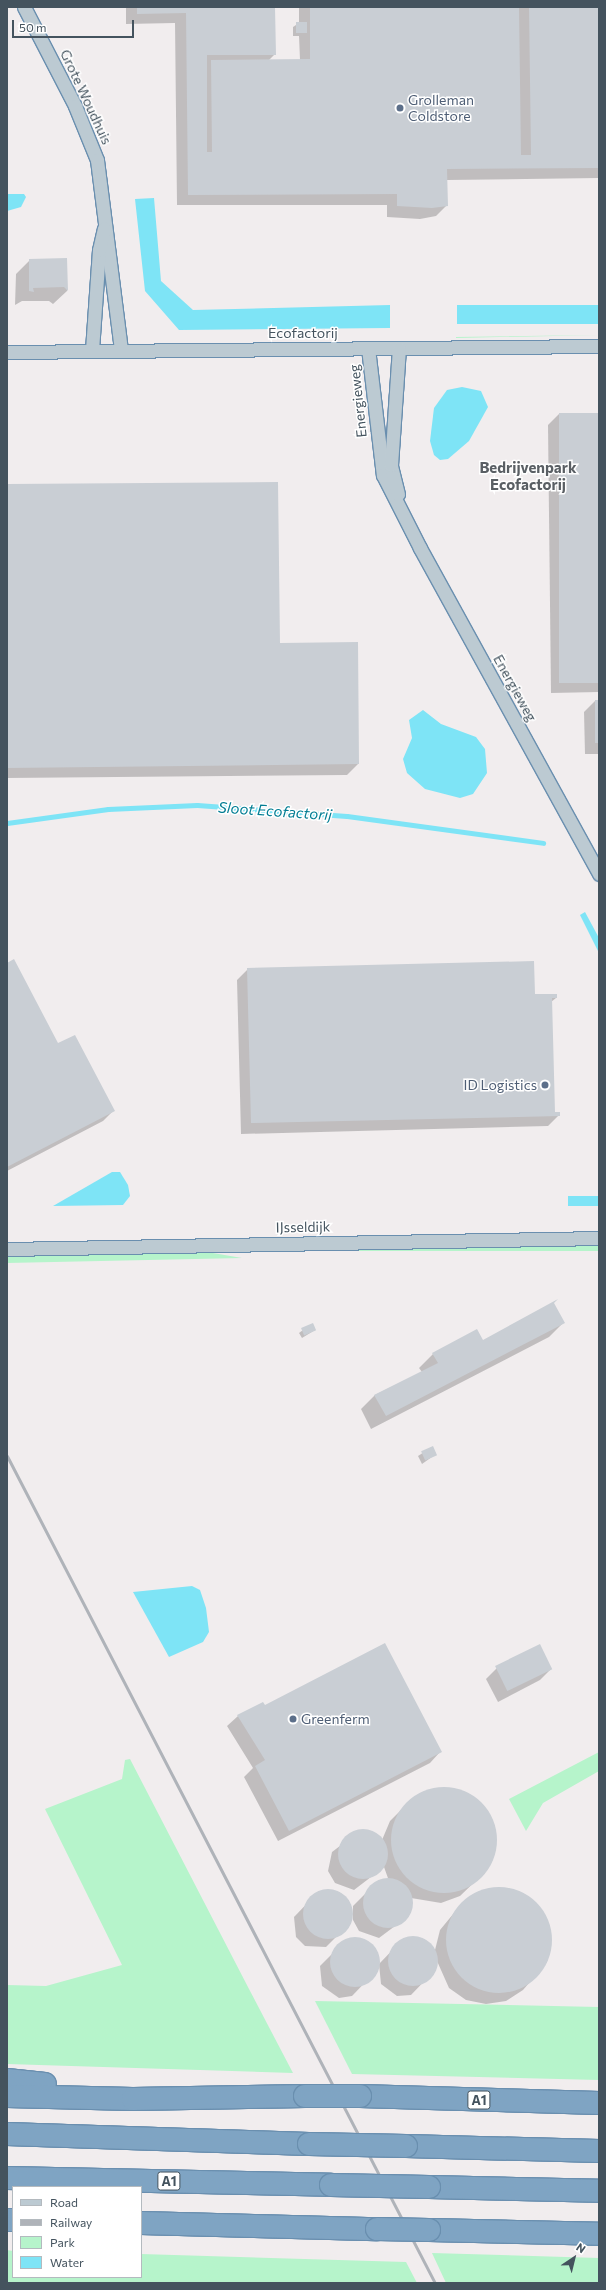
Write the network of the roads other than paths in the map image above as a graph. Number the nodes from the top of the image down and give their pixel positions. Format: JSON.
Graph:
{"nodes":[{"id":1,"x":24,"y":7,"type":"edge"},
{"id":2,"x":104,"y":230,"type":"junction"},
{"id":3,"x":599,"y":346,"type":"edge"},
{"id":4,"x":368,"y":348,"type":"junction"},
{"id":5,"x":399,"y":349,"type":"junction"},
{"id":6,"x":92,"y":350,"type":"junction"},
{"id":7,"x":121,"y":350,"type":"junction"},
{"id":8,"x":7,"y":352,"type":"edge"},
{"id":9,"x":404,"y":517,"type":"junction"},
{"id":10,"x":599,"y":874,"type":"edge"},
{"id":11,"x":599,"y":1238,"type":"edge"},
{"id":12,"x":7,"y":1249,"type":"edge"},
{"id":13,"x":7,"y":2080,"type":"edge"},
{"id":14,"x":7,"y":2096,"type":"edge"},
{"id":15,"x":133,"y":2099,"type":"junction"},
{"id":16,"x":599,"y":2104,"type":"edge"},
{"id":17,"x":7,"y":2134,"type":"edge"},
{"id":18,"x":599,"y":2150,"type":"edge"},
{"id":19,"x":7,"y":2178,"type":"edge"},
{"id":20,"x":599,"y":2191,"type":"edge"},
{"id":21,"x":142,"y":2223,"type":"edge"},
{"id":22,"x":599,"y":2234,"type":"edge"}],
"edges":[{"from":1,"to":2,"type":"street","name":"Grote Woudhuis"},
{"from":2,"to":6,"type":"street","name":"Grote Woudhuis"},
{"from":2,"to":7,"type":"street","name":"Grote Woudhuis"},
{"from":3,"to":5,"type":"street","name":"Ecofactorij"},
{"from":4,"to":5,"type":"street","name":"Ecofactorij"},
{"from":4,"to":7,"type":"street","name":"Ecofactorij"},
{"from":4,"to":9,"type":"street","name":"Energieweg"},
{"from":5,"to":9,"type":"street","name":"Energieweg"},
{"from":6,"to":7,"type":"street","name":"Ecofactorij"},
{"from":6,"to":8,"type":"street","name":"Ecofactorij"},
{"from":9,"to":10,"type":"street","name":"Energieweg"},
{"from":11,"to":12,"type":"street","name":"IJsseldijk"},
{"from":13,"to":15,"type":"highway","number":"A1"},
{"from":14,"to":15,"type":"highway","number":"A1"},
{"from":15,"to":16,"type":"highway","number":"A1","bridge":true},
{"from":17,"to":18,"type":"highway","bridge":true},
{"from":19,"to":20,"type":"highway","number":"A1","bridge":true},
{"from":21,"to":22,"type":"highway","bridge":true}]}
